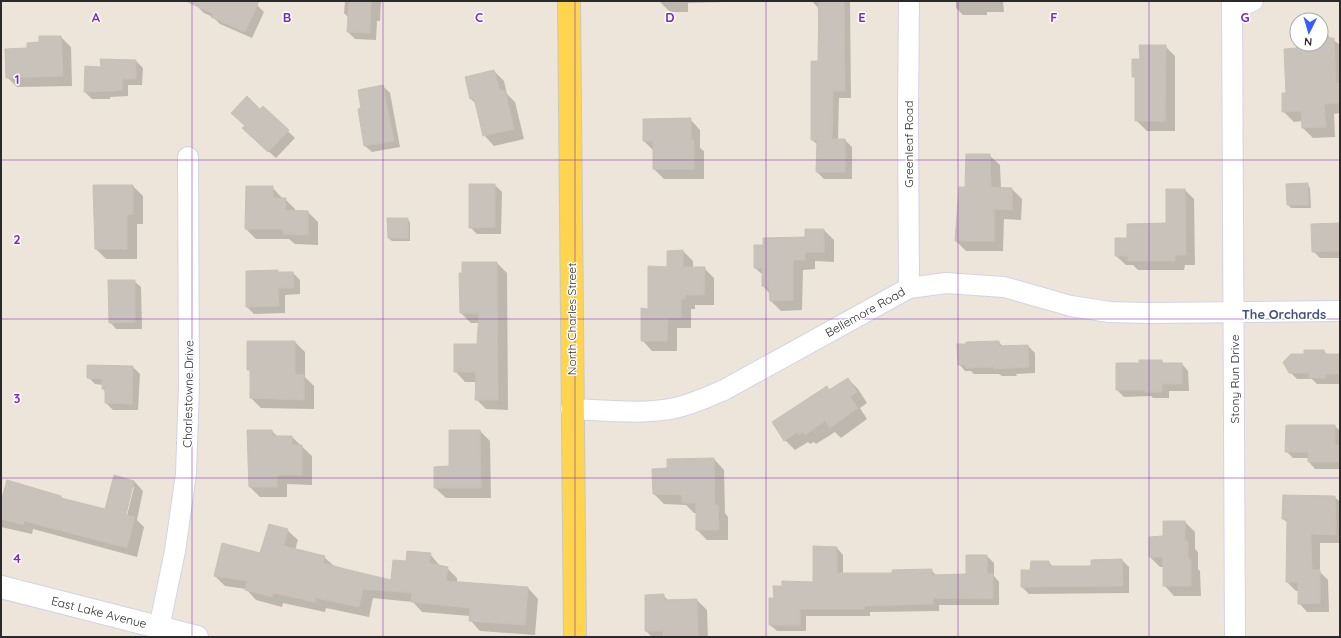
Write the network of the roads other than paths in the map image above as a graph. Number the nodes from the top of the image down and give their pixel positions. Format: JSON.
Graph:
{"nodes":[{"id":1,"x":569,"y":1,"type":"edge"},
{"id":2,"x":910,"y":1,"type":"edge"},
{"id":3,"x":1253,"y":1,"type":"edge"},
{"id":4,"x":1232,"y":5,"type":"edge"},
{"id":5,"x":188,"y":157,"type":"dead end"},
{"id":6,"x":909,"y":288,"type":"junction"},
{"id":7,"x":1340,"y":311,"type":"edge"},
{"id":8,"x":1234,"y":312,"type":"junction"},
{"id":9,"x":571,"y":409,"type":"junction"},
{"id":10,"x":1,"y":587,"type":"edge"},
{"id":11,"x":159,"y":628,"type":"junction"},
{"id":12,"x":197,"y":637,"type":"edge"},
{"id":13,"x":575,"y":637,"type":"edge"},
{"id":14,"x":1235,"y":637,"type":"edge"}],
"edges":[{"from":1,"to":9,"type":"main road","name":"North Charles Street"},
{"from":2,"to":6,"type":"street","name":"Greenleaf Road"},
{"from":3,"to":4,"type":"street"},
{"from":4,"to":8,"type":"street","name":"Stony Run Drive"},
{"from":5,"to":11,"type":"street","name":"Charlestowne Drive"},
{"from":6,"to":8,"type":"street","name":"Bellemore Road"},
{"from":6,"to":9,"type":"street","name":"Bellemore Road"},
{"from":7,"to":8,"type":"street","name":"Bellemore Road"},
{"from":8,"to":14,"type":"street","name":"Stony Run Drive"},
{"from":9,"to":13,"type":"main road","name":"North Charles Street"},
{"from":10,"to":11,"type":"street","name":"East Lake Avenue"},
{"from":11,"to":12,"type":"street","name":"East Lake Avenue"}]}
